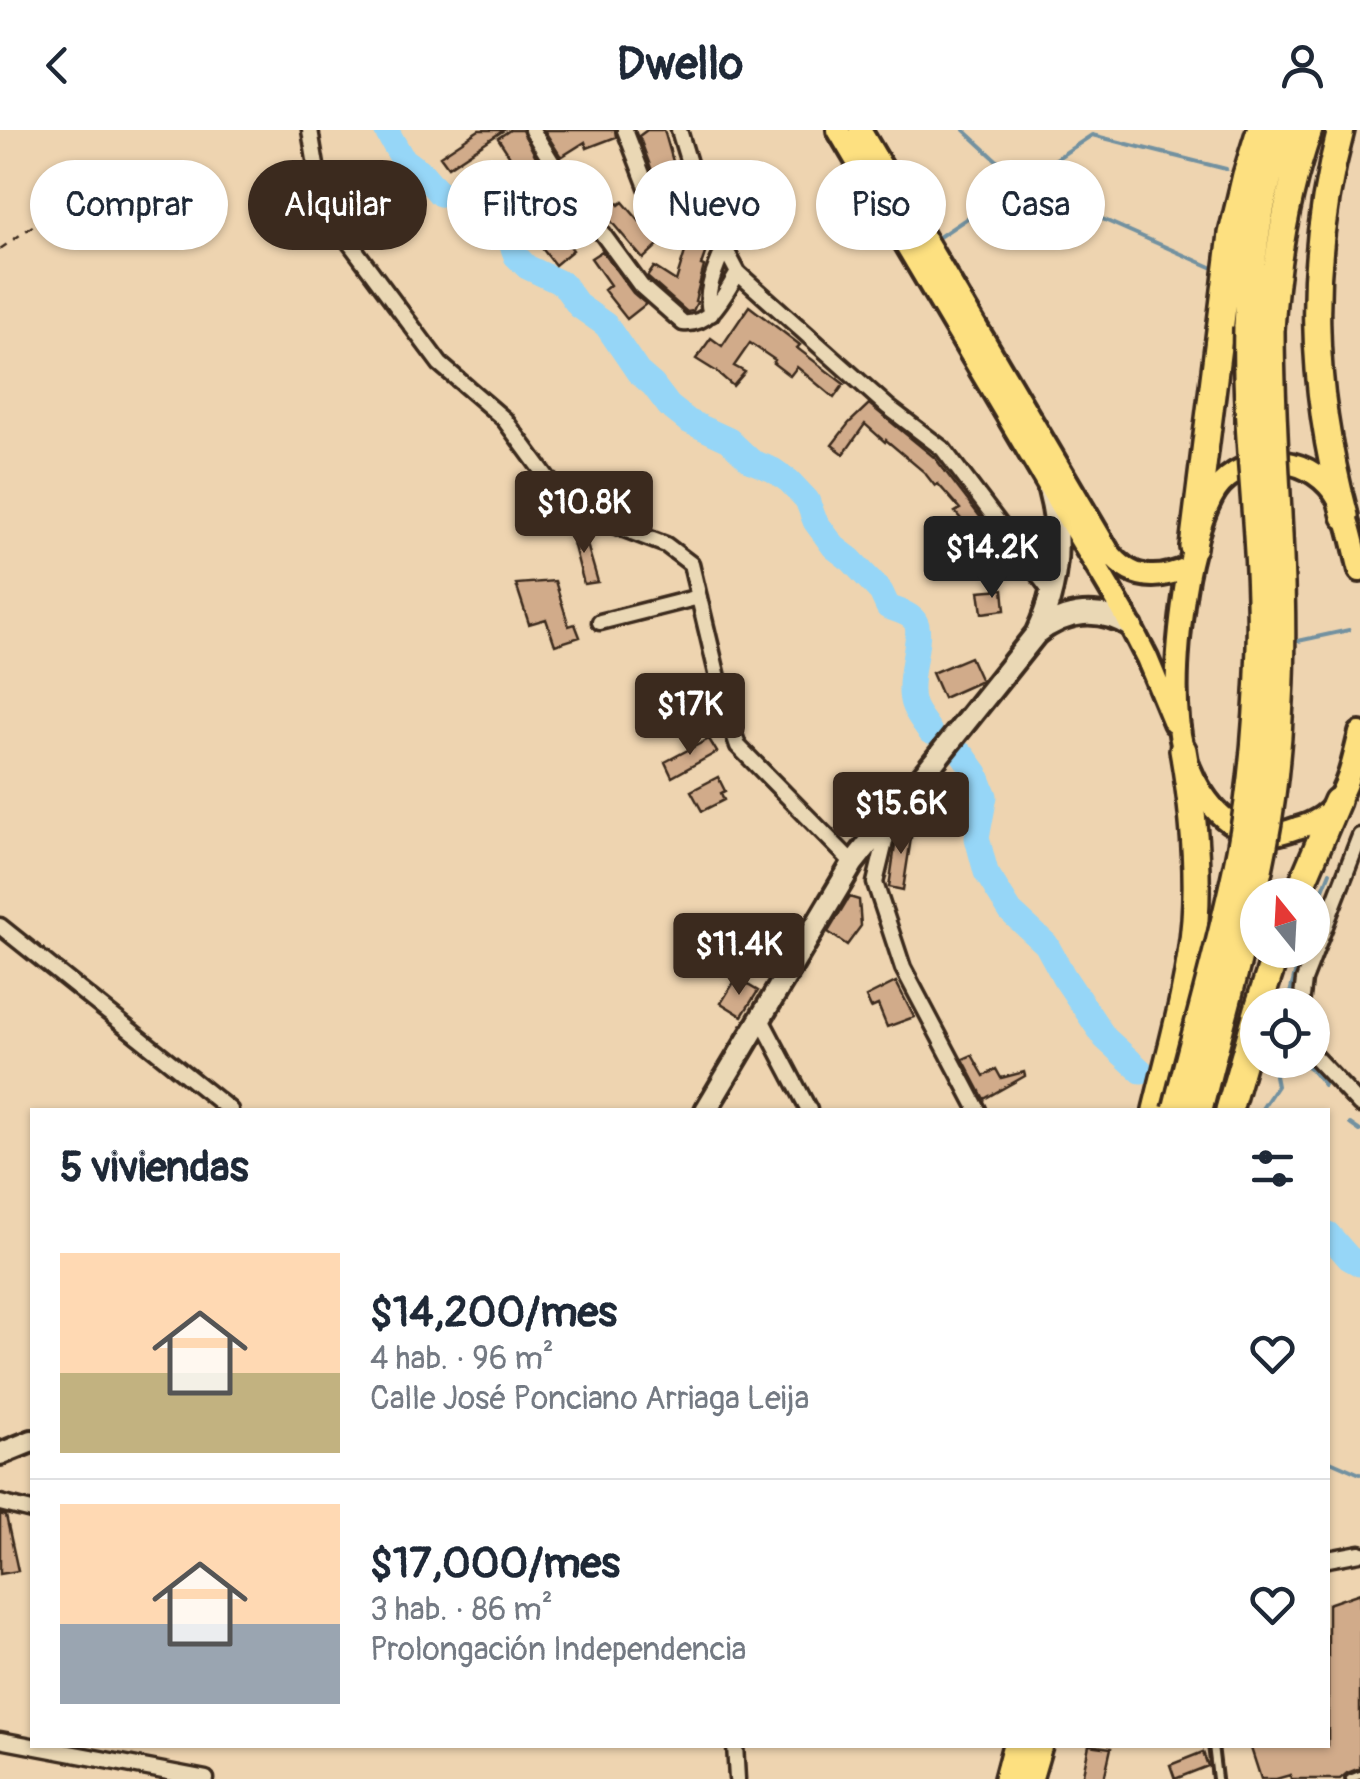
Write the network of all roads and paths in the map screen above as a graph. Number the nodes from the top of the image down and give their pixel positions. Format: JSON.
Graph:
{"nodes":[{"id":1,"x":310,"y":130,"type":"edge"},
{"id":2,"x":532,"y":130,"type":"edge"},
{"id":3,"x":625,"y":130,"type":"edge"},
{"id":4,"x":679,"y":130,"type":"edge"},
{"id":5,"x":838,"y":130,"type":"edge"},
{"id":6,"x":860,"y":130,"type":"edge"},
{"id":7,"x":1260,"y":130,"type":"edge"},
{"id":8,"x":1284,"y":130,"type":"edge"},
{"id":9,"x":1309,"y":130,"type":"edge"},
{"id":10,"x":1342,"y":130,"type":"edge"},
{"id":11,"x":637,"y":160,"type":"edge"},
{"id":12,"x":688,"y":160,"type":"edge"},
{"id":13,"x":30,"y":228,"type":"edge"},
{"id":14,"x":0,"y":249,"type":"edge"},
{"id":15,"x":723,"y":250,"type":"edge"},
{"id":16,"x":725,"y":250,"type":"edge"},
{"id":17,"x":738,"y":273,"type":"junction"},
{"id":18,"x":712,"y":314,"type":"junction"},
{"id":19,"x":1259,"y":328,"type":"junction"},
{"id":20,"x":1044,"y":475,"type":"junction"},
{"id":21,"x":1345,"y":516,"type":"junction"},
{"id":22,"x":1191,"y":557,"type":"junction"},
{"id":23,"x":1360,"y":572,"type":"edge"},
{"id":24,"x":1051,"y":592,"type":"junction"},
{"id":25,"x":699,"y":597,"type":"junction"},
{"id":26,"x":600,"y":622,"type":"dead end"},
{"id":27,"x":1132,"y":627,"type":"junction"},
{"id":28,"x":1036,"y":634,"type":"junction"},
{"id":29,"x":1360,"y":733,"type":"edge"},
{"id":30,"x":1183,"y":746,"type":"junction"},
{"id":31,"x":1355,"y":764,"type":"edge"},
{"id":32,"x":1337,"y":802,"type":"junction"},
{"id":33,"x":896,"y":810,"type":"junction"},
{"id":34,"x":1360,"y":836,"type":"edge"},
{"id":35,"x":853,"y":863,"type":"junction"},
{"id":36,"x":1304,"y":878,"type":"edge"},
{"id":37,"x":0,"y":926,"type":"edge"},
{"id":38,"x":1303,"y":988,"type":"edge"},
{"id":39,"x":761,"y":1019,"type":"junction"},
{"id":40,"x":1240,"y":1071,"type":"edge"},
{"id":41,"x":1330,"y":1073,"type":"edge"},
{"id":42,"x":1360,"y":1104,"type":"edge"},
{"id":43,"x":228,"y":1108,"type":"edge"},
{"id":44,"x":707,"y":1108,"type":"edge"},
{"id":45,"x":807,"y":1108,"type":"edge"},
{"id":46,"x":977,"y":1108,"type":"edge"},
{"id":47,"x":1156,"y":1108,"type":"edge"},
{"id":48,"x":1176,"y":1108,"type":"edge"},
{"id":49,"x":1200,"y":1108,"type":"edge"},
{"id":50,"x":1230,"y":1108,"type":"edge"},
{"id":51,"x":30,"y":1443,"type":"edge"},
{"id":52,"x":0,"y":1454,"type":"edge"},
{"id":53,"x":0,"y":1504,"type":"edge"},
{"id":54,"x":30,"y":1510,"type":"edge"},
{"id":55,"x":1360,"y":1553,"type":"edge"},
{"id":56,"x":1330,"y":1559,"type":"edge"},
{"id":57,"x":0,"y":1740,"type":"edge"},
{"id":58,"x":30,"y":1746,"type":"edge"},
{"id":59,"x":42,"y":1748,"type":"edge"},
{"id":60,"x":735,"y":1748,"type":"edge"},
{"id":61,"x":1015,"y":1748,"type":"edge"},
{"id":62,"x":1038,"y":1748,"type":"edge"},
{"id":63,"x":1213,"y":1748,"type":"edge"},
{"id":64,"x":1360,"y":1775,"type":"edge"},
{"id":65,"x":206,"y":1779,"type":"edge"},
{"id":66,"x":737,"y":1779,"type":"edge"},
{"id":67,"x":1007,"y":1779,"type":"edge"},
{"id":68,"x":1029,"y":1779,"type":"edge"},
{"id":69,"x":1217,"y":1779,"type":"edge"},
{"id":70,"x":1350,"y":1779,"type":"edge"}],
"edges":[{"from":1,"to":25,"type":"street"},
{"from":2,"to":18,"type":"street"},
{"from":3,"to":11,"type":"street"},
{"from":4,"to":12,"type":"street"},
{"from":5,"to":20,"type":"main road"},
{"from":6,"to":22,"type":"main road"},
{"from":7,"to":22,"type":"highway"},
{"from":8,"to":19,"type":"highway"},
{"from":9,"to":19,"type":"highway"},
{"from":10,"to":21,"type":"highway"},
{"from":13,"to":14,"type":"path"},
{"from":15,"to":18,"type":"street"},
{"from":16,"to":17,"type":"street"},
{"from":17,"to":18,"type":"street"},
{"from":17,"to":24,"type":"street"},
{"from":19,"to":48,"type":"highway","bridge":true},
{"from":19,"to":49,"type":"highway","bridge":true},
{"from":20,"to":24,"type":"street"},
{"from":20,"to":27,"type":"main road"},
{"from":21,"to":22,"type":"main road"},
{"from":21,"to":23,"type":"main road"},
{"from":22,"to":30,"type":"main road"},
{"from":24,"to":28,"type":"street"},
{"from":25,"to":26,"type":"street"},
{"from":25,"to":35,"type":"street"},
{"from":27,"to":28,"type":"street"},
{"from":27,"to":30,"type":"main road"},
{"from":28,"to":33,"type":"street"},
{"from":29,"to":31,"type":"main road"},
{"from":30,"to":32,"type":"main road"},
{"from":30,"to":47,"type":"highway"},
{"from":31,"to":32,"type":"main road"},
{"from":32,"to":36,"type":"highway"},
{"from":33,"to":35,"type":"street"},
{"from":33,"to":46,"type":"street"},
{"from":34,"to":38,"type":"street"},
{"from":35,"to":39,"type":"street"},
{"from":37,"to":43,"type":"street"},
{"from":39,"to":44,"type":"street"},
{"from":39,"to":45,"type":"street"},
{"from":40,"to":50,"type":"highway"},
{"from":41,"to":42,"type":"street"},
{"from":51,"to":52,"type":"street"},
{"from":53,"to":54,"type":"street"},
{"from":55,"to":56,"type":"street"},
{"from":57,"to":58,"type":"street"},
{"from":59,"to":65,"type":"street"},
{"from":60,"to":66,"type":"street"},
{"from":61,"to":67,"type":"highway"},
{"from":62,"to":68,"type":"highway"},
{"from":63,"to":69,"type":"lane"},
{"from":64,"to":70,"type":"lane"}]}
